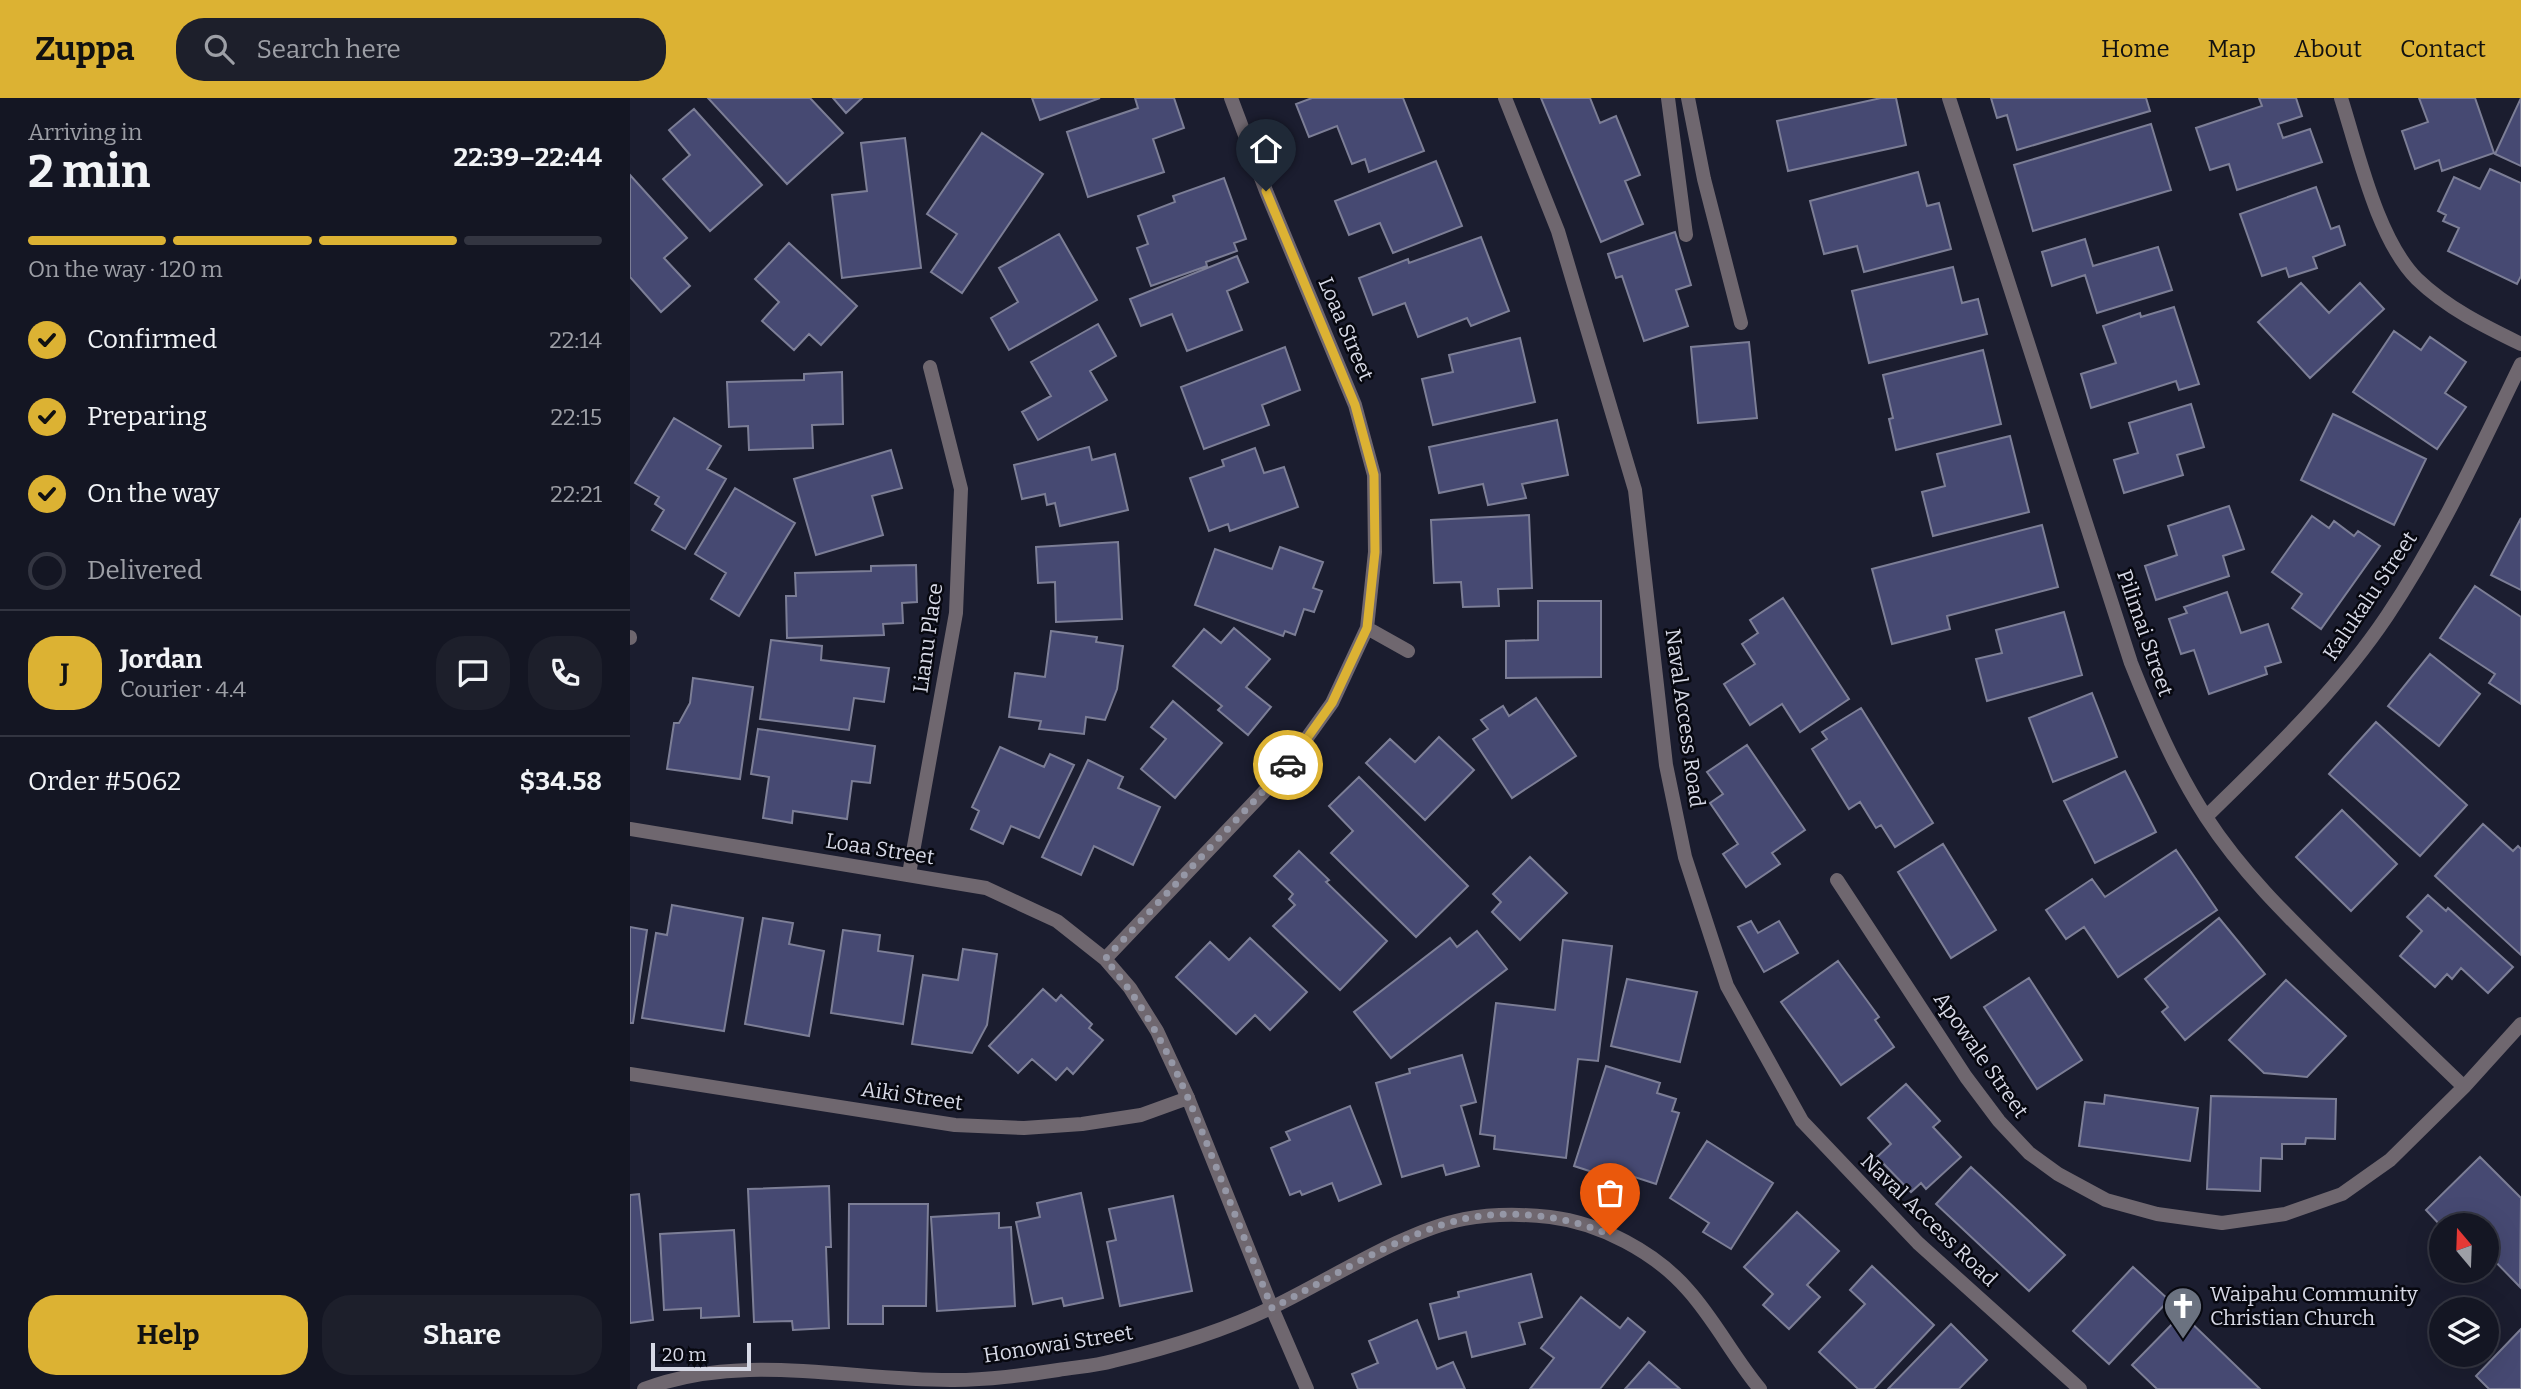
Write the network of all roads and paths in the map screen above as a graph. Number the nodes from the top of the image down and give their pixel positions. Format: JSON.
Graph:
{"nodes":[{"id":1,"x":1231,"y":98,"type":"edge"},
{"id":2,"x":1506,"y":98,"type":"edge"},
{"id":3,"x":1668,"y":98,"type":"edge"},
{"id":4,"x":1688,"y":98,"type":"edge"},
{"id":5,"x":1949,"y":98,"type":"edge"},
{"id":6,"x":2341,"y":98,"type":"edge"},
{"id":7,"x":1686,"y":235,"type":"dead end"},
{"id":8,"x":1741,"y":323,"type":"dead end"},
{"id":9,"x":2521,"y":344,"type":"edge"},
{"id":10,"x":2521,"y":364,"type":"edge"},
{"id":11,"x":930,"y":367,"type":"dead end"},
{"id":12,"x":1367,"y":628,"type":"junction"},
{"id":13,"x":1408,"y":651,"type":"dead end"},
{"id":14,"x":2206,"y":817,"type":"junction"},
{"id":15,"x":630,"y":830,"type":"edge"},
{"id":16,"x":909,"y":874,"type":"junction"},
{"id":17,"x":1837,"y":880,"type":"dead end"},
{"id":18,"x":1105,"y":959,"type":"junction"},
{"id":19,"x":2521,"y":1024,"type":"edge"},
{"id":20,"x":630,"y":1074,"type":"edge"},
{"id":21,"x":2464,"y":1087,"type":"junction"},
{"id":22,"x":1188,"y":1098,"type":"junction"},
{"id":23,"x":1272,"y":1308,"type":"junction"},
{"id":24,"x":644,"y":1389,"type":"edge"},
{"id":25,"x":1307,"y":1389,"type":"edge"},
{"id":26,"x":1760,"y":1389,"type":"edge"},
{"id":27,"x":2080,"y":1389,"type":"edge"}],
"edges":[{"from":1,"to":12,"type":"street","name":"Loaa Street"},
{"from":2,"to":27,"type":"street","name":"Naval Access Road"},
{"from":3,"to":7,"type":"street"},
{"from":4,"to":8,"type":"street"},
{"from":5,"to":14,"type":"street","name":"Pilimai Street"},
{"from":6,"to":9,"type":"street"},
{"from":10,"to":14,"type":"street","name":"Kalukalu Street"},
{"from":11,"to":16,"type":"street","name":"Lianu Place"},
{"from":12,"to":13,"type":"street"},
{"from":12,"to":18,"type":"street","name":"Loaa Street"},
{"from":14,"to":21,"type":"street","name":"Pilimai Street"},
{"from":15,"to":16,"type":"street","name":"Loaa Street"},
{"from":16,"to":18,"type":"street","name":"Loaa Street"},
{"from":17,"to":21,"type":"street","name":"Apowale Street"},
{"from":18,"to":22,"type":"street","name":"Loaa Street"},
{"from":19,"to":21,"type":"street","name":"Apowale Street"},
{"from":20,"to":22,"type":"street","name":"Aiki Street"},
{"from":22,"to":23,"type":"street","name":"Loaa Street"},
{"from":23,"to":24,"type":"street","name":"Honowai Street"},
{"from":23,"to":25,"type":"street","name":"Loaa Street"},
{"from":23,"to":26,"type":"street","name":"Honowai Street"}]}
